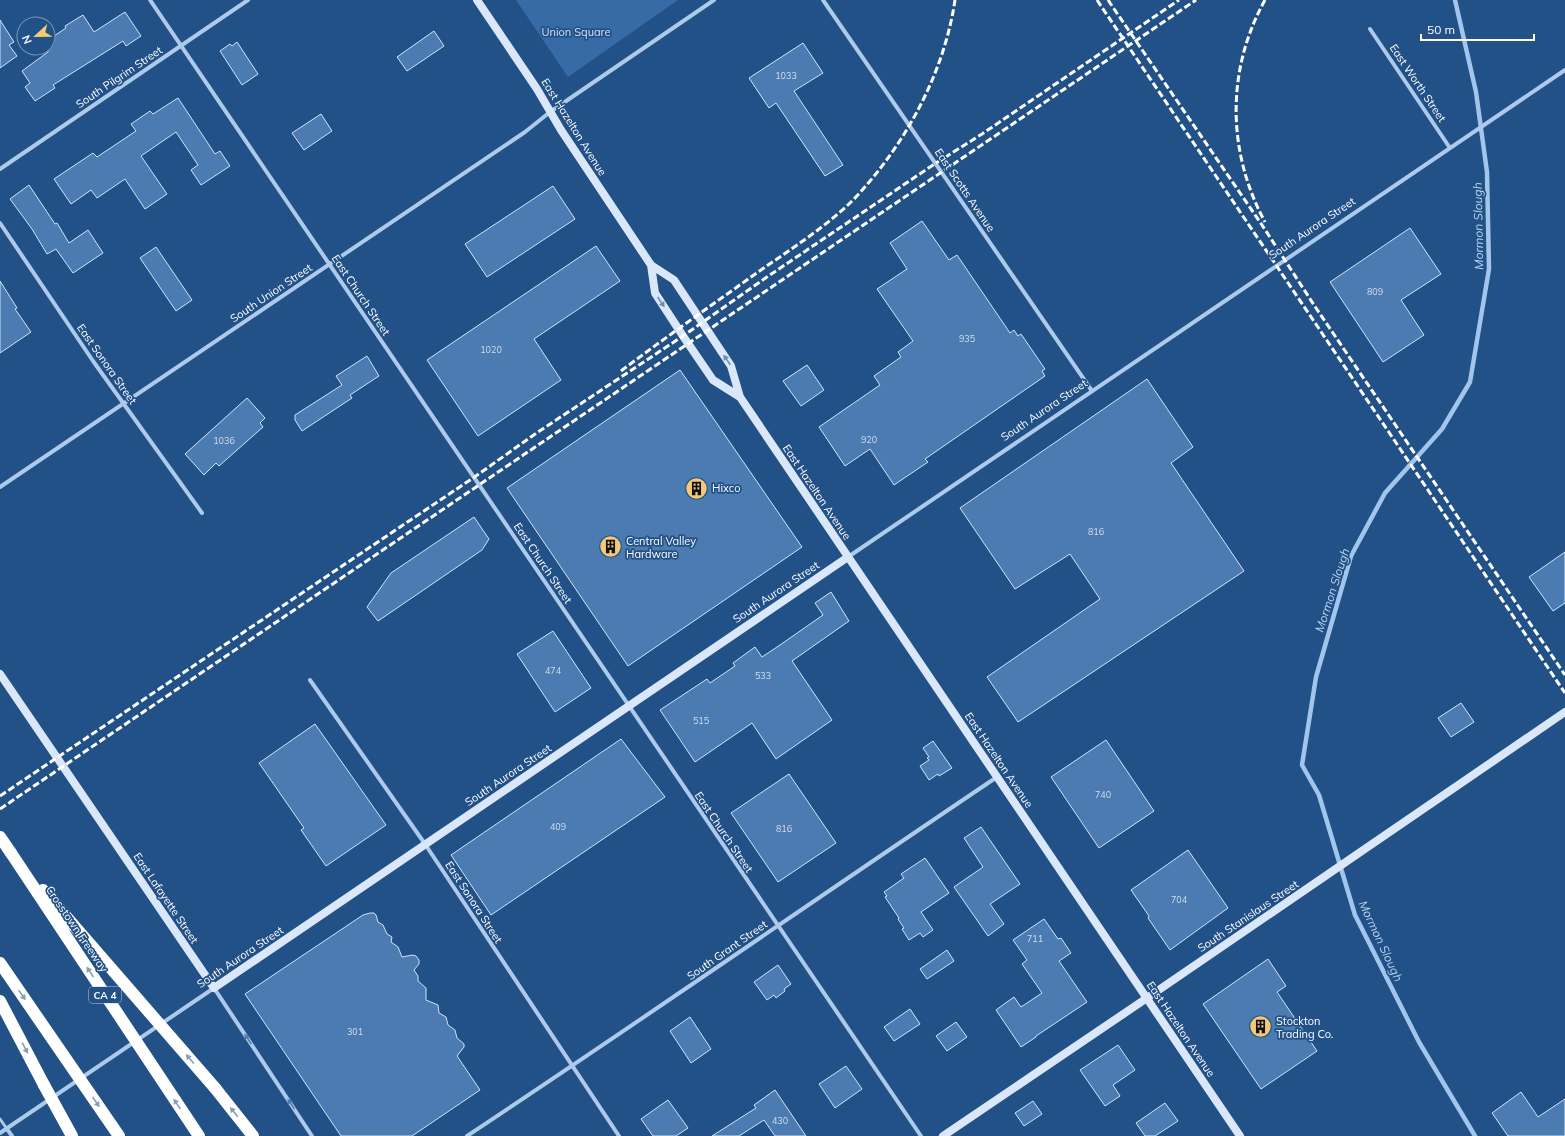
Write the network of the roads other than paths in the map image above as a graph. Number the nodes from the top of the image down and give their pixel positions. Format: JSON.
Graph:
{"nodes":[{"id":1,"x":150,"y":0,"type":"edge"},
{"id":2,"x":248,"y":0,"type":"edge"},
{"id":3,"x":477,"y":0,"type":"edge"},
{"id":4,"x":714,"y":0,"type":"edge"},
{"id":5,"x":823,"y":0,"type":"edge"},
{"id":6,"x":1370,"y":29,"type":"dead end"},
{"id":7,"x":181,"y":45,"type":"junction"},
{"id":8,"x":1565,"y":70,"type":"edge"},
{"id":9,"x":550,"y":112,"type":"junction"},
{"id":10,"x":1450,"y":148,"type":"junction"},
{"id":11,"x":0,"y":169,"type":"edge"},
{"id":12,"x":0,"y":223,"type":"edge"},
{"id":13,"x":329,"y":265,"type":"junction"},
{"id":14,"x":651,"y":265,"type":"junction"},
{"id":15,"x":1092,"y":391,"type":"junction"},
{"id":16,"x":740,"y":397,"type":"junction"},
{"id":17,"x":123,"y":404,"type":"junction"},
{"id":18,"x":0,"y":487,"type":"edge"},
{"id":19,"x":202,"y":513,"type":"dead end"},
{"id":20,"x":848,"y":557,"type":"junction"},
{"id":21,"x":0,"y":674,"type":"edge"},
{"id":22,"x":310,"y":680,"type":"dead end"},
{"id":23,"x":628,"y":706,"type":"junction"},
{"id":24,"x":1565,"y":712,"type":"edge"},
{"id":25,"x":997,"y":777,"type":"junction"},
{"id":26,"x":0,"y":837,"type":"edge"},
{"id":27,"x":425,"y":844,"type":"junction"},
{"id":28,"x":11,"y":853,"type":"junction"},
{"id":29,"x":777,"y":926,"type":"junction"},
{"id":30,"x":0,"y":963,"type":"edge"},
{"id":31,"x":214,"y":988,"type":"junction"},
{"id":32,"x":1147,"y":998,"type":"junction"},
{"id":33,"x":0,"y":1001,"type":"edge"},
{"id":34,"x":572,"y":1066,"type":"junction"},
{"id":35,"x":0,"y":1119,"type":"edge"},
{"id":36,"x":7,"y":1129,"type":"junction"},
{"id":37,"x":0,"y":1133,"type":"edge"},
{"id":38,"x":12,"y":1136,"type":"edge"},
{"id":39,"x":72,"y":1136,"type":"edge"},
{"id":40,"x":119,"y":1136,"type":"edge"},
{"id":41,"x":199,"y":1136,"type":"edge"},
{"id":42,"x":253,"y":1136,"type":"edge"},
{"id":43,"x":312,"y":1136,"type":"edge"},
{"id":44,"x":467,"y":1136,"type":"edge"},
{"id":45,"x":619,"y":1136,"type":"edge"},
{"id":46,"x":921,"y":1136,"type":"edge"},
{"id":47,"x":943,"y":1136,"type":"edge"},
{"id":48,"x":1240,"y":1136,"type":"edge"}],
"edges":[{"from":1,"to":7,"type":"street","name":"East Church Street"},
{"from":2,"to":7,"type":"street","name":"South Pilgrim Street"},
{"from":3,"to":9,"type":"street","name":"East Hazelton Avenue"},
{"from":4,"to":9,"type":"street","name":"South Union Street"},
{"from":5,"to":15,"type":"street","name":"East Scotts Avenue"},
{"from":6,"to":10,"type":"street","name":"East Worth Street"},
{"from":7,"to":11,"type":"street","name":"South Pilgrim Street"},
{"from":7,"to":13,"type":"street","name":"East Church Street"},
{"from":8,"to":10,"type":"street","name":"South Aurora Street"},
{"from":9,"to":13,"type":"street","name":"South Union Street"},
{"from":9,"to":14,"type":"street","name":"East Hazelton Avenue"},
{"from":10,"to":15,"type":"street","name":"South Aurora Street"},
{"from":12,"to":17,"type":"street","name":"East Sonora Street"},
{"from":13,"to":17,"type":"street","name":"South Union Street"},
{"from":13,"to":23,"type":"street","name":"East Church Street"},
{"from":16,"to":14,"type":"street","name":"East Hazelton Avenue","one_way":true},
{"from":14,"to":16,"type":"street","name":"East Hazelton Avenue","one_way":true},
{"from":15,"to":20,"type":"street","name":"South Aurora Street"},
{"from":16,"to":20,"type":"street","name":"East Hazelton Avenue"},
{"from":17,"to":18,"type":"street","name":"South Union Street"},
{"from":17,"to":19,"type":"street","name":"East Sonora Street"},
{"from":20,"to":23,"type":"street","name":"South Aurora Street"},
{"from":20,"to":25,"type":"street","name":"East Hazelton Avenue"},
{"from":21,"to":31,"type":"street","name":"East Lafayette Street"},
{"from":22,"to":27,"type":"street","name":"East Sonora Street"},
{"from":23,"to":27,"type":"street","name":"South Aurora Street"},
{"from":23,"to":29,"type":"street","name":"East Church Street"},
{"from":24,"to":32,"type":"street","name":"South Stanislaus Street"},
{"from":25,"to":29,"type":"street","name":"South Grant Street"},
{"from":25,"to":32,"type":"street","name":"East Hazelton Avenue"},
{"from":26,"to":28,"type":"highway","name":"Crosstown Freeway","number":"CA 4"},
{"from":27,"to":31,"type":"street","name":"South Aurora Street"},
{"from":27,"to":34,"type":"street","name":"East Sonora Street"},
{"from":41,"to":28,"type":"highway","name":"Crosstown Freeway","number":"CA 4","one_way":true,"bridge":true},
{"from":42,"to":28,"type":"highway","one_way":true,"bridge":true},
{"from":29,"to":34,"type":"street","name":"South Grant Street"},
{"from":29,"to":46,"type":"street","name":"East Church Street"},
{"from":30,"to":40,"type":"highway","one_way":true,"bridge":true},
{"from":31,"to":36,"type":"street","name":"South Aurora Street"},
{"from":43,"to":31,"type":"street","name":"East Lafayette Street","one_way":true},
{"from":32,"to":47,"type":"street","name":"South Stanislaus Street"},
{"from":32,"to":48,"type":"street","name":"East Hazelton Avenue"},
{"from":33,"to":39,"type":"highway","one_way":true,"bridge":true},
{"from":34,"to":44,"type":"street","name":"South Grant Street"},
{"from":34,"to":45,"type":"street","name":"East Sonora Street"},
{"from":35,"to":36,"type":"lane"},
{"from":36,"to":37,"type":"street","name":"South Aurora Street"},
{"from":36,"to":38,"type":"street"}]}
